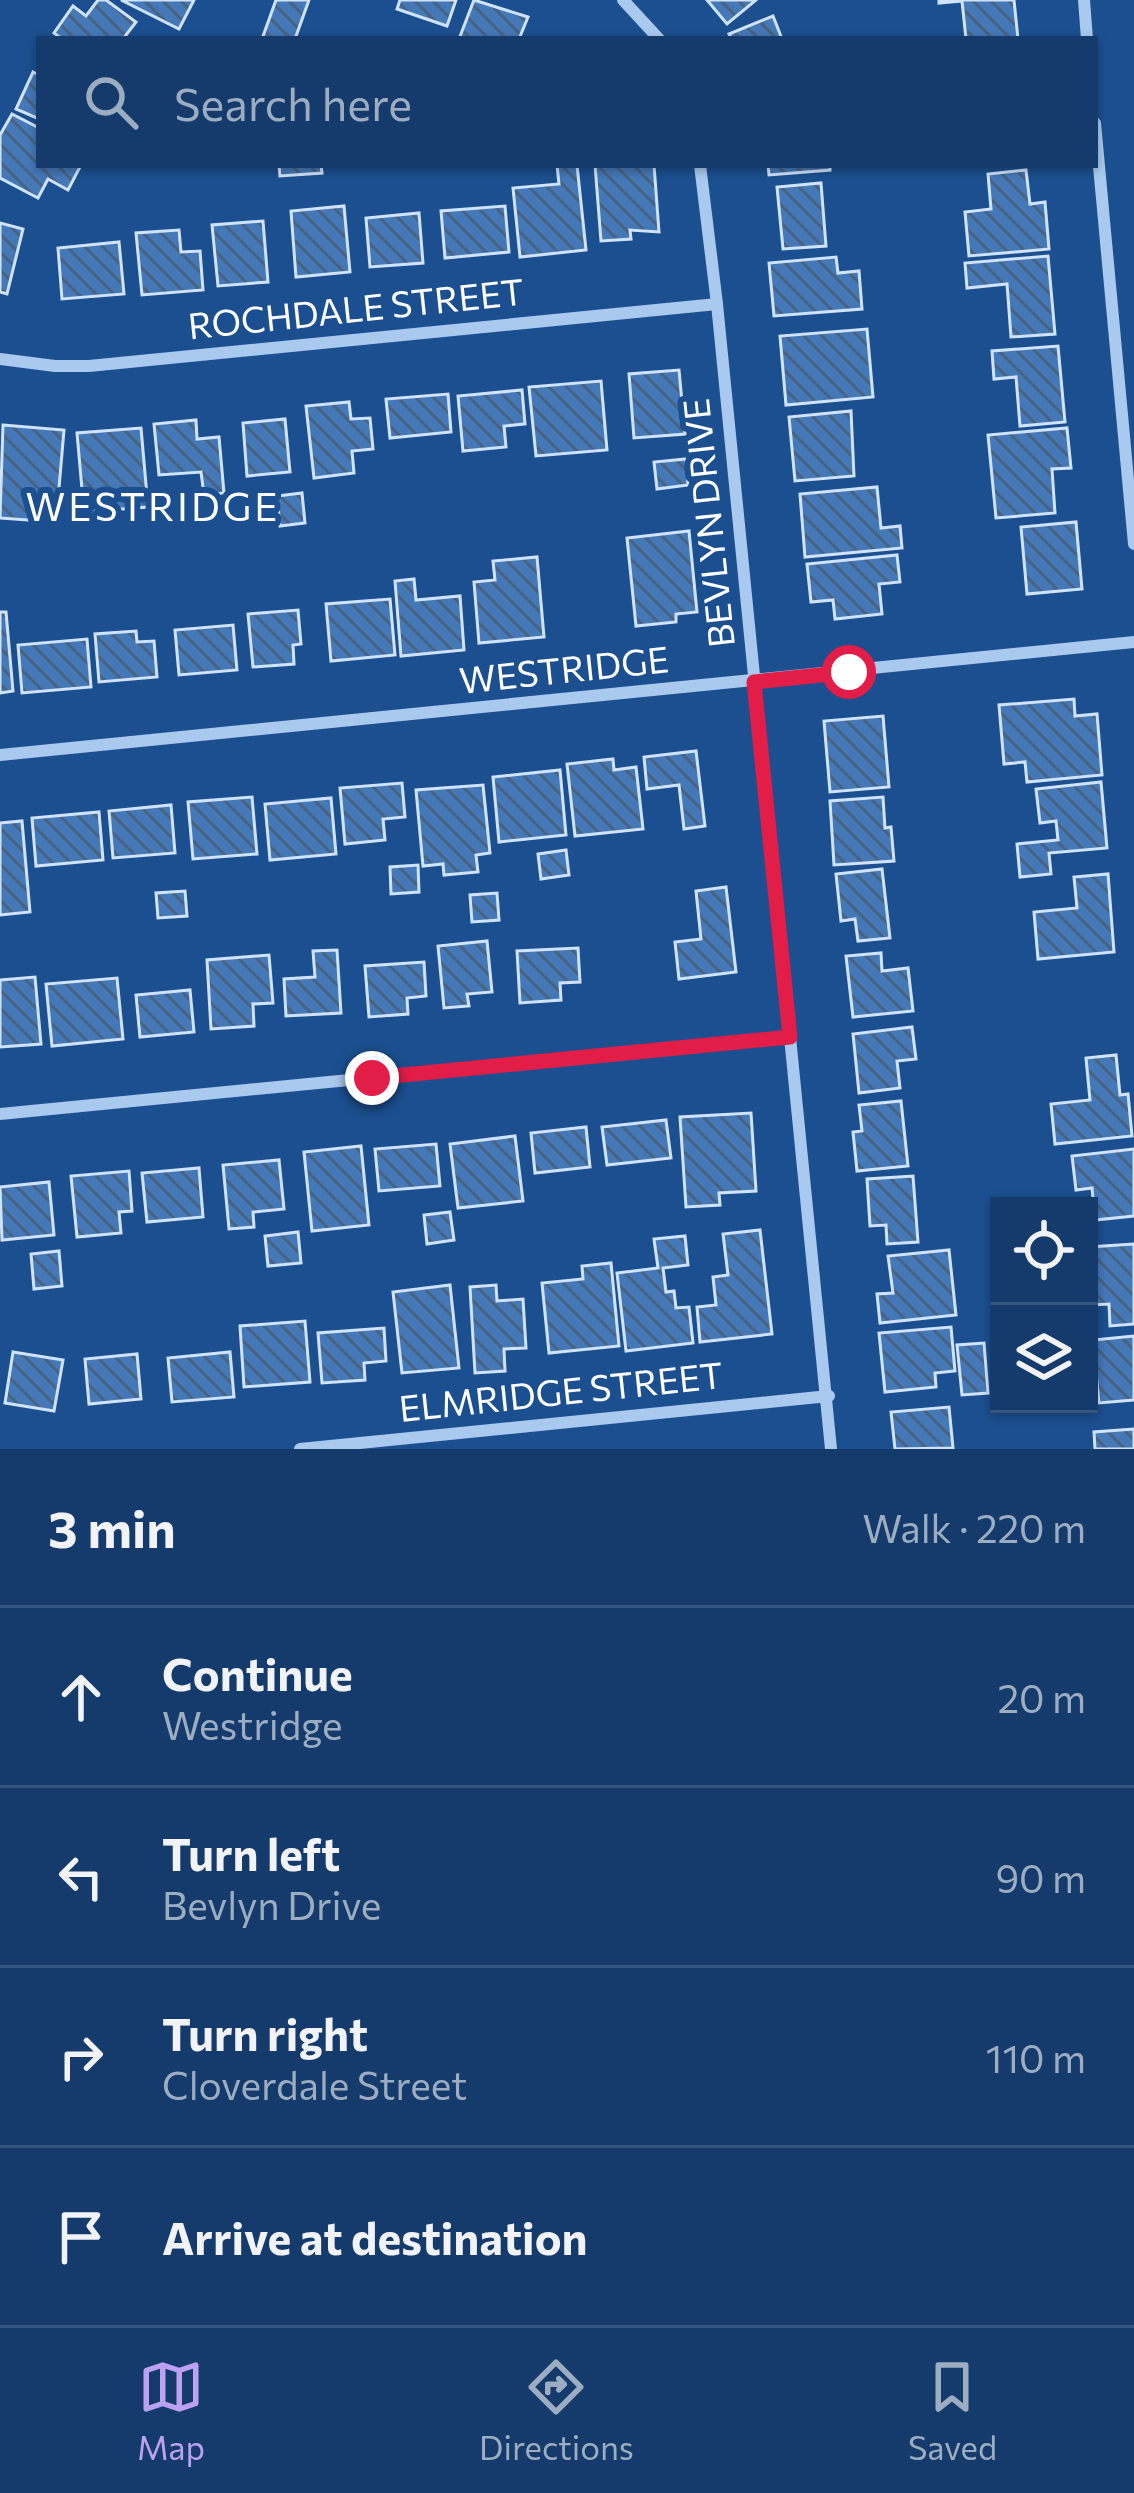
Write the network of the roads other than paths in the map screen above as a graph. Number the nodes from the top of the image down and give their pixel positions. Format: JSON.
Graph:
{"nodes":[{"id":1,"x":623,"y":0,"type":"edge"},
{"id":2,"x":1084,"y":0,"type":"edge"},
{"id":3,"x":656,"y":36,"type":"edge"},
{"id":4,"x":1087,"y":36,"type":"edge"},
{"id":5,"x":1098,"y":155,"type":"edge"},
{"id":6,"x":700,"y":168,"type":"edge"},
{"id":7,"x":717,"y":304,"type":"junction"},
{"id":8,"x":0,"y":359,"type":"edge"},
{"id":9,"x":1134,"y":544,"type":"edge"},
{"id":10,"x":1134,"y":642,"type":"edge"},
{"id":11,"x":754,"y":682,"type":"junction"},
{"id":12,"x":0,"y":755,"type":"edge"},
{"id":13,"x":790,"y":1037,"type":"junction"},
{"id":14,"x":0,"y":1114,"type":"edge"},
{"id":15,"x":829,"y":1396,"type":"junction"},
{"id":16,"x":300,"y":1449,"type":"edge"},
{"id":17,"x":831,"y":1449,"type":"edge"}],
"edges":[{"from":1,"to":3,"type":"street"},
{"from":2,"to":4,"type":"street"},
{"from":5,"to":9,"type":"street"},
{"from":6,"to":7,"type":"street","name":"BEVLYN DRIVE"},
{"from":7,"to":8,"type":"street","name":"ROCHDALE STREET"},
{"from":7,"to":11,"type":"street","name":"BEVLYN DRIVE"},
{"from":10,"to":11,"type":"street","name":"WESTRIDGE"},
{"from":11,"to":12,"type":"street","name":"WESTRIDGE"},
{"from":11,"to":13,"type":"street","name":"BEVLYN DRIVE"},
{"from":13,"to":14,"type":"street"},
{"from":13,"to":15,"type":"street","name":"BEVLYN DRIVE"},
{"from":15,"to":16,"type":"street","name":"ELMRIDGE STREET"},
{"from":15,"to":17,"type":"street","name":"BEVLYN DRIVE"}]}
